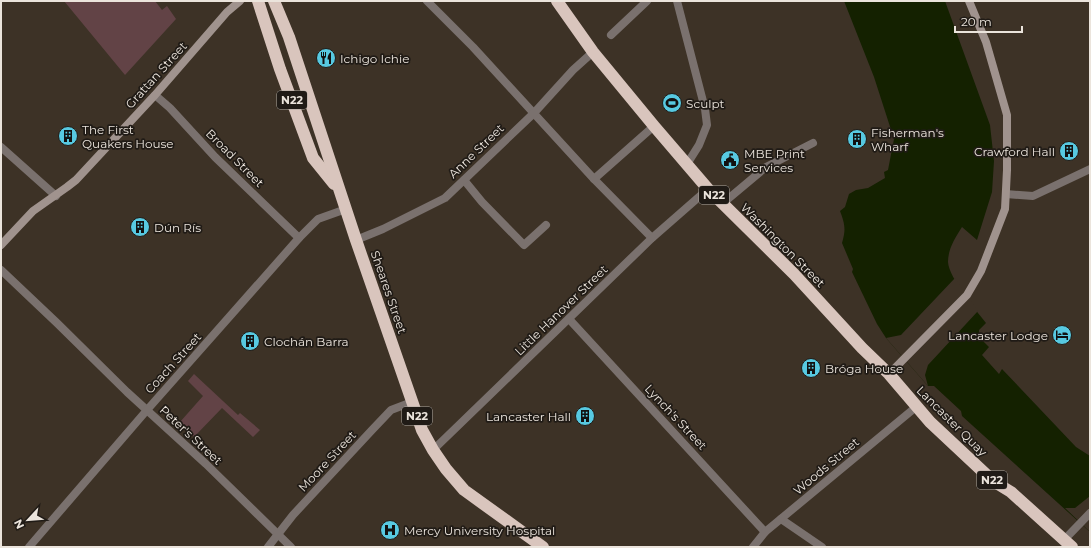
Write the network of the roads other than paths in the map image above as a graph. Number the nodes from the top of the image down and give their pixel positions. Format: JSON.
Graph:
{"nodes":[{"id":1,"x":240,"y":1,"type":"edge"},
{"id":2,"x":258,"y":1,"type":"edge"},
{"id":3,"x":274,"y":1,"type":"edge"},
{"id":4,"x":427,"y":1,"type":"edge"},
{"id":5,"x":557,"y":1,"type":"edge"},
{"id":6,"x":647,"y":1,"type":"edge"},
{"id":7,"x":677,"y":1,"type":"edge"},
{"id":8,"x":969,"y":1,"type":"edge"},
{"id":9,"x":611,"y":35,"type":"dead end"},
{"id":10,"x":593,"y":52,"type":"junction"},
{"id":11,"x":155,"y":94,"type":"junction"},
{"id":12,"x":534,"y":113,"type":"junction"},
{"id":13,"x":654,"y":126,"type":"junction"},
{"id":14,"x":813,"y":143,"type":"dead end"},
{"id":15,"x":1,"y":147,"type":"edge"},
{"id":16,"x":687,"y":164,"type":"junction"},
{"id":17,"x":1090,"y":169,"type":"edge"},
{"id":18,"x":594,"y":178,"type":"junction"},
{"id":19,"x":464,"y":180,"type":"junction"},
{"id":20,"x":708,"y":189,"type":"junction"},
{"id":21,"x":340,"y":192,"type":"junction"},
{"id":22,"x":1006,"y":194,"type":"junction"},
{"id":23,"x":56,"y":196,"type":"junction"},
{"id":24,"x":722,"y":204,"type":"junction"},
{"id":25,"x":346,"y":209,"type":"junction"},
{"id":26,"x":546,"y":225,"type":"dead end"},
{"id":27,"x":298,"y":238,"type":"junction"},
{"id":28,"x":652,"y":238,"type":"junction"},
{"id":29,"x":356,"y":240,"type":"junction"},
{"id":30,"x":1,"y":245,"type":"edge"},
{"id":31,"x":1,"y":270,"type":"edge"},
{"id":32,"x":569,"y":319,"type":"junction"},
{"id":33,"x":889,"y":374,"type":"junction"},
{"id":34,"x":412,"y":402,"type":"junction"},
{"id":35,"x":916,"y":406,"type":"junction"},
{"id":36,"x":147,"y":410,"type":"junction"},
{"id":37,"x":433,"y":450,"type":"junction"},
{"id":38,"x":1090,"y":513,"type":"edge"},
{"id":39,"x":781,"y":519,"type":"junction"},
{"id":40,"x":765,"y":532,"type":"junction"},
{"id":41,"x":278,"y":534,"type":"junction"},
{"id":42,"x":1068,"y":544,"type":"edge"},
{"id":43,"x":29,"y":547,"type":"edge"},
{"id":44,"x":268,"y":547,"type":"edge"},
{"id":45,"x":291,"y":547,"type":"edge"},
{"id":46,"x":543,"y":547,"type":"edge"},
{"id":47,"x":753,"y":547,"type":"edge"},
{"id":48,"x":822,"y":547,"type":"edge"}],
"edges":[{"from":1,"to":11,"type":"street","name":"Grattan Street"},
{"from":2,"to":21,"type":"highway","number":"N22"},
{"from":3,"to":21,"type":"highway","name":"Sheares Street","number":"N22"},
{"from":4,"to":12,"type":"street"},
{"from":5,"to":10,"type":"highway","name":"Washington Street","number":"N22"},
{"from":6,"to":9,"type":"street"},
{"from":7,"to":16,"type":"street"},
{"from":8,"to":22,"type":"street"},
{"from":10,"to":12,"type":"street","name":"Anne Street"},
{"from":10,"to":13,"type":"highway","name":"Washington Street","number":"N22"},
{"from":11,"to":23,"type":"street","name":"Grattan Street"},
{"from":11,"to":27,"type":"street","name":"Broad Street"},
{"from":12,"to":18,"type":"street"},
{"from":12,"to":19,"type":"street","name":"Anne Street"},
{"from":13,"to":16,"type":"highway","name":"Washington Street","number":"N22"},
{"from":13,"to":18,"type":"street"},
{"from":14,"to":24,"type":"street"},
{"from":15,"to":23,"type":"street"},
{"from":16,"to":20,"type":"highway","name":"Washington Street","number":"N22"},
{"from":17,"to":22,"type":"street"},
{"from":18,"to":28,"type":"street"},
{"from":19,"to":26,"type":"street"},
{"from":19,"to":29,"type":"street","name":"Anne Street"},
{"from":20,"to":24,"type":"highway","name":"Washington Street","number":"N22"},
{"from":20,"to":28,"type":"street","name":"Little Hanover Street"},
{"from":21,"to":25,"type":"highway","name":"Sheares Street","number":"N22"},
{"from":22,"to":33,"type":"street"},
{"from":23,"to":30,"type":"street","name":"Grattan Street"},
{"from":24,"to":33,"type":"highway","name":"Washington Street","number":"N22"},
{"from":25,"to":27,"type":"street","name":"Coach Street"},
{"from":25,"to":29,"type":"highway","name":"Sheares Street","number":"N22"},
{"from":27,"to":36,"type":"street","name":"Coach Street"},
{"from":28,"to":32,"type":"street","name":"Little Hanover Street"},
{"from":29,"to":34,"type":"highway","name":"Sheares Street","number":"N22"},
{"from":31,"to":36,"type":"street","name":"Peter's Street"},
{"from":32,"to":37,"type":"street","name":"Little Hanover Street"},
{"from":32,"to":40,"type":"street","name":"Lynch's Street"},
{"from":33,"to":35,"type":"highway","name":"Lancaster Quay","number":"N22"},
{"from":34,"to":37,"type":"highway","name":"Sheares Street","number":"N22"},
{"from":34,"to":41,"type":"street","name":"Moore Street"},
{"from":35,"to":39,"type":"street","name":"Woods Street"},
{"from":35,"to":42,"type":"highway","name":"Lancaster Quay","number":"N22"},
{"from":36,"to":41,"type":"street","name":"Peter's Street"},
{"from":36,"to":43,"type":"street","name":"Coach Street"},
{"from":37,"to":46,"type":"highway","name":"Sheares Street","number":"N22"},
{"from":38,"to":42,"type":"street"},
{"from":39,"to":40,"type":"street","name":"Woods Street"},
{"from":39,"to":48,"type":"street"},
{"from":40,"to":47,"type":"street","name":"Woods Street"},
{"from":41,"to":44,"type":"street","name":"Moore Street"},
{"from":41,"to":45,"type":"street","name":"Peter's Street"}]}
